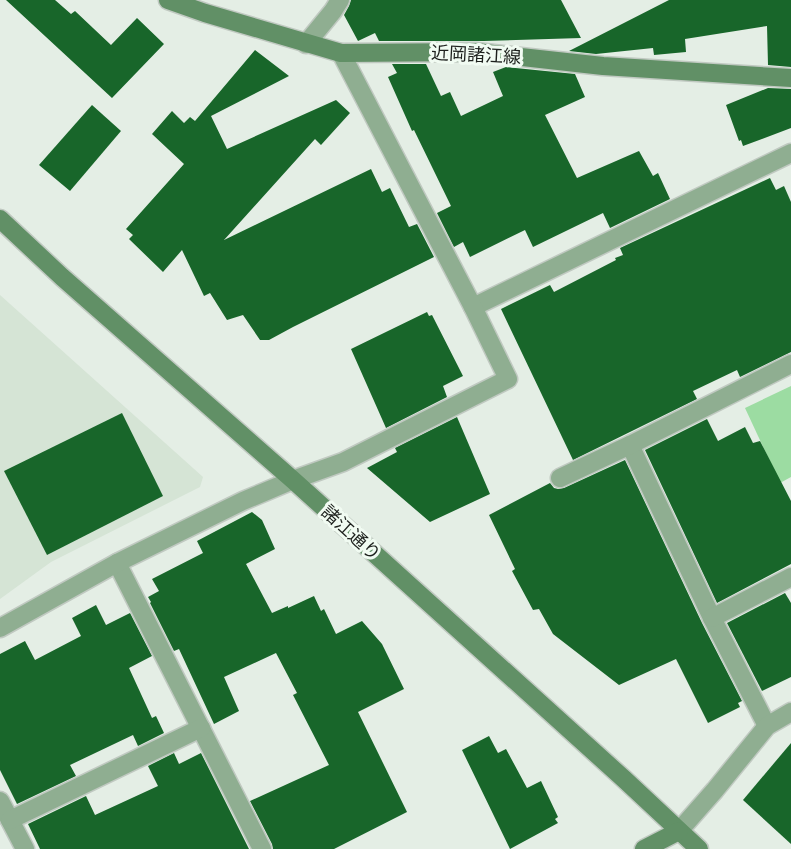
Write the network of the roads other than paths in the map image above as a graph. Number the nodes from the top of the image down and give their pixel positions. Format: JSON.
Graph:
{"nodes":[{"id":1,"x":168,"y":0,"type":"edge"},
{"id":2,"x":340,"y":0,"type":"edge"},
{"id":3,"x":306,"y":44,"type":"junction"},
{"id":4,"x":341,"y":53,"type":"junction"},
{"id":5,"x":791,"y":78,"type":"edge"},
{"id":6,"x":791,"y":153,"type":"edge"},
{"id":7,"x":0,"y":219,"type":"edge"},
{"id":8,"x":473,"y":307,"type":"junction"},
{"id":9,"x":791,"y":364,"type":"edge"},
{"id":10,"x":630,"y":445,"type":"junction"},
{"id":11,"x":560,"y":478,"type":"dead end"},
{"id":12,"x":293,"y":480,"type":"junction"},
{"id":13,"x":117,"y":563,"type":"junction"},
{"id":14,"x":791,"y":577,"type":"edge"},
{"id":15,"x":712,"y":618,"type":"junction"},
{"id":16,"x":0,"y":628,"type":"edge"},
{"id":17,"x":791,"y":712,"type":"edge"},
{"id":18,"x":767,"y":726,"type":"junction"},
{"id":19,"x":201,"y":728,"type":"junction"},
{"id":20,"x":0,"y":801,"type":"edge"},
{"id":21,"x":10,"y":820,"type":"junction"},
{"id":22,"x":679,"y":831,"type":"junction"},
{"id":23,"x":25,"y":849,"type":"edge"},
{"id":24,"x":262,"y":849,"type":"edge"},
{"id":25,"x":644,"y":849,"type":"edge"},
{"id":26,"x":673,"y":849,"type":"edge"},
{"id":27,"x":699,"y":849,"type":"edge"}],
"edges":[{"from":1,"to":3,"type":"street","name":"近岡諸江線"},
{"from":2,"to":3,"type":"street"},
{"from":3,"to":4,"type":"street","name":"近岡諸江線"},
{"from":4,"to":5,"type":"street","name":"近岡諸江線"},
{"from":4,"to":8,"type":"street"},
{"from":6,"to":8,"type":"street"},
{"from":7,"to":12,"type":"street","name":"諸江通り"},
{"from":8,"to":12,"type":"street"},
{"from":9,"to":10,"type":"street"},
{"from":10,"to":11,"type":"street"},
{"from":10,"to":15,"type":"street"},
{"from":12,"to":13,"type":"street"},
{"from":12,"to":22,"type":"street","name":"諸江通り"},
{"from":13,"to":16,"type":"street"},
{"from":13,"to":19,"type":"street"},
{"from":14,"to":15,"type":"street"},
{"from":15,"to":18,"type":"street"},
{"from":17,"to":18,"type":"street"},
{"from":18,"to":22,"type":"street"},
{"from":19,"to":21,"type":"street"},
{"from":19,"to":24,"type":"street"},
{"from":20,"to":21,"type":"street"},
{"from":21,"to":23,"type":"street"},
{"from":22,"to":25,"type":"street"},
{"from":22,"to":26,"type":"street"},
{"from":22,"to":27,"type":"street","name":"諸江通り"}]}
